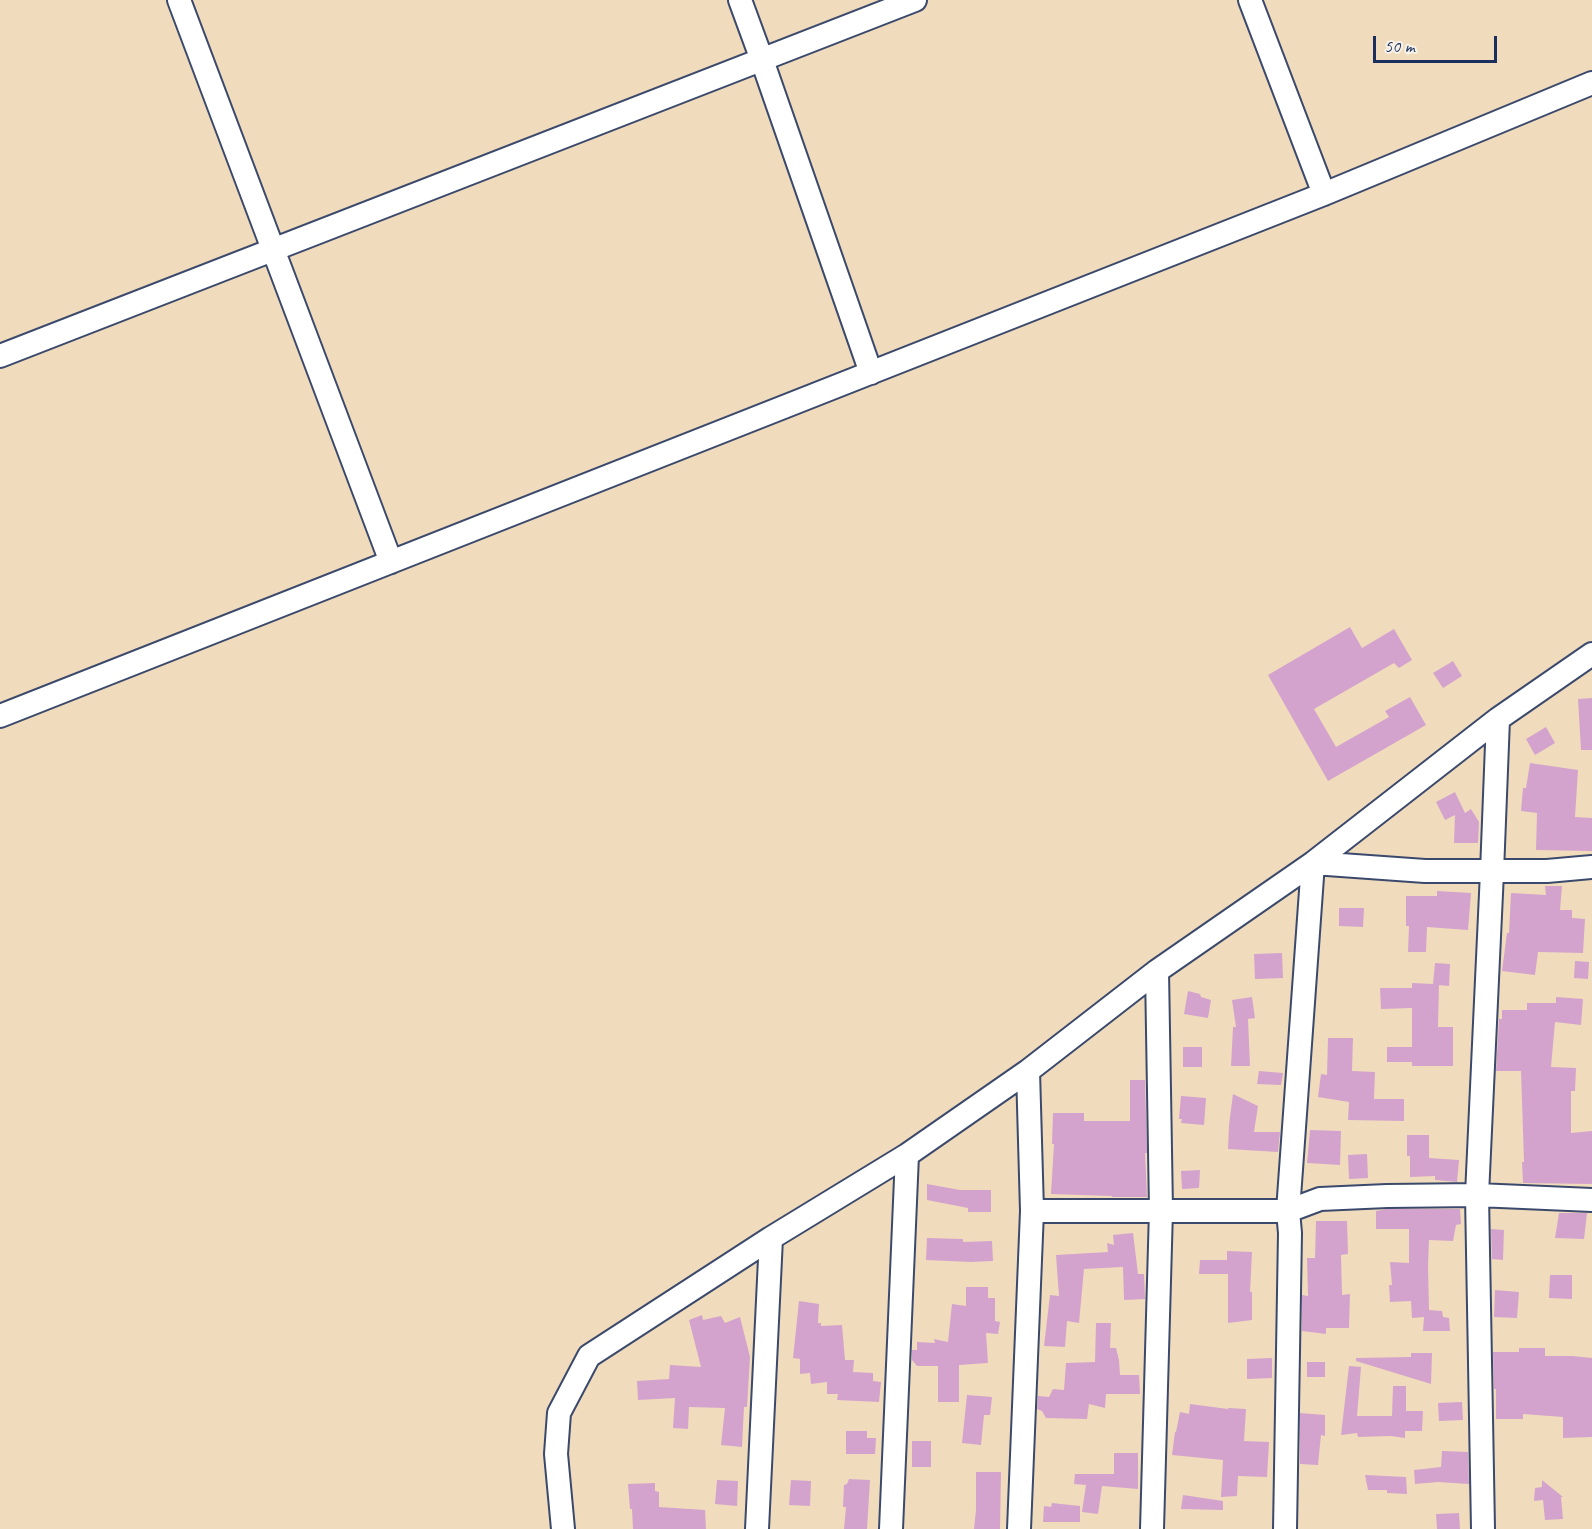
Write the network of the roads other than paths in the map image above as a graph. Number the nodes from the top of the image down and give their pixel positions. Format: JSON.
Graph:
{"nodes":[{"id":1,"x":178,"y":0,"type":"edge"},
{"id":2,"x":740,"y":0,"type":"edge"},
{"id":3,"x":915,"y":0,"type":"edge"},
{"id":4,"x":1250,"y":0,"type":"edge"},
{"id":5,"x":762,"y":60,"type":"junction"},
{"id":6,"x":1592,"y":83,"type":"edge"},
{"id":7,"x":1324,"y":194,"type":"junction"},
{"id":8,"x":273,"y":250,"type":"junction"},
{"id":9,"x":0,"y":356,"type":"edge"},
{"id":10,"x":871,"y":373,"type":"junction"},
{"id":11,"x":391,"y":562,"type":"junction"},
{"id":12,"x":1592,"y":654,"type":"edge"},
{"id":13,"x":0,"y":716,"type":"edge"},
{"id":14,"x":1498,"y":719,"type":"junction"},
{"id":15,"x":1313,"y":862,"type":"junction"},
{"id":16,"x":1592,"y":867,"type":"edge"},
{"id":17,"x":1492,"y":872,"type":"junction"},
{"id":18,"x":1157,"y":971,"type":"junction"},
{"id":19,"x":1028,"y":1071,"type":"junction"},
{"id":20,"x":907,"y":1155,"type":"junction"},
{"id":21,"x":1477,"y":1195,"type":"junction"},
{"id":22,"x":1592,"y":1200,"type":"edge"},
{"id":23,"x":1161,"y":1210,"type":"junction"},
{"id":24,"x":1032,"y":1211,"type":"junction"},
{"id":25,"x":1287,"y":1211,"type":"junction"},
{"id":26,"x":771,"y":1238,"type":"junction"},
{"id":27,"x":563,"y":1529,"type":"edge"},
{"id":28,"x":757,"y":1529,"type":"edge"},
{"id":29,"x":891,"y":1529,"type":"edge"},
{"id":30,"x":1019,"y":1529,"type":"edge"},
{"id":31,"x":1152,"y":1529,"type":"edge"},
{"id":32,"x":1285,"y":1529,"type":"edge"},
{"id":33,"x":1483,"y":1529,"type":"edge"}],
"edges":[{"from":1,"to":8,"type":"street"},
{"from":2,"to":5,"type":"street"},
{"from":3,"to":5,"type":"street"},
{"from":4,"to":7,"type":"street"},
{"from":5,"to":8,"type":"street"},
{"from":5,"to":10,"type":"street"},
{"from":6,"to":7,"type":"street"},
{"from":7,"to":10,"type":"street"},
{"from":8,"to":9,"type":"street"},
{"from":8,"to":11,"type":"street"},
{"from":10,"to":11,"type":"street"},
{"from":11,"to":13,"type":"street"},
{"from":12,"to":14,"type":"street"},
{"from":14,"to":15,"type":"street"},
{"from":14,"to":17,"type":"street"},
{"from":15,"to":17,"type":"street"},
{"from":15,"to":18,"type":"street"},
{"from":15,"to":25,"type":"street"},
{"from":16,"to":17,"type":"street"},
{"from":17,"to":21,"type":"street"},
{"from":18,"to":19,"type":"street"},
{"from":18,"to":23,"type":"street"},
{"from":19,"to":20,"type":"street"},
{"from":19,"to":24,"type":"street"},
{"from":20,"to":26,"type":"street"},
{"from":20,"to":29,"type":"street"},
{"from":21,"to":22,"type":"street"},
{"from":21,"to":25,"type":"street"},
{"from":21,"to":33,"type":"street"},
{"from":23,"to":24,"type":"street"},
{"from":23,"to":25,"type":"street"},
{"from":23,"to":31,"type":"street"},
{"from":24,"to":30,"type":"street"},
{"from":25,"to":32,"type":"street"},
{"from":26,"to":27,"type":"street"},
{"from":26,"to":28,"type":"street"}]}
